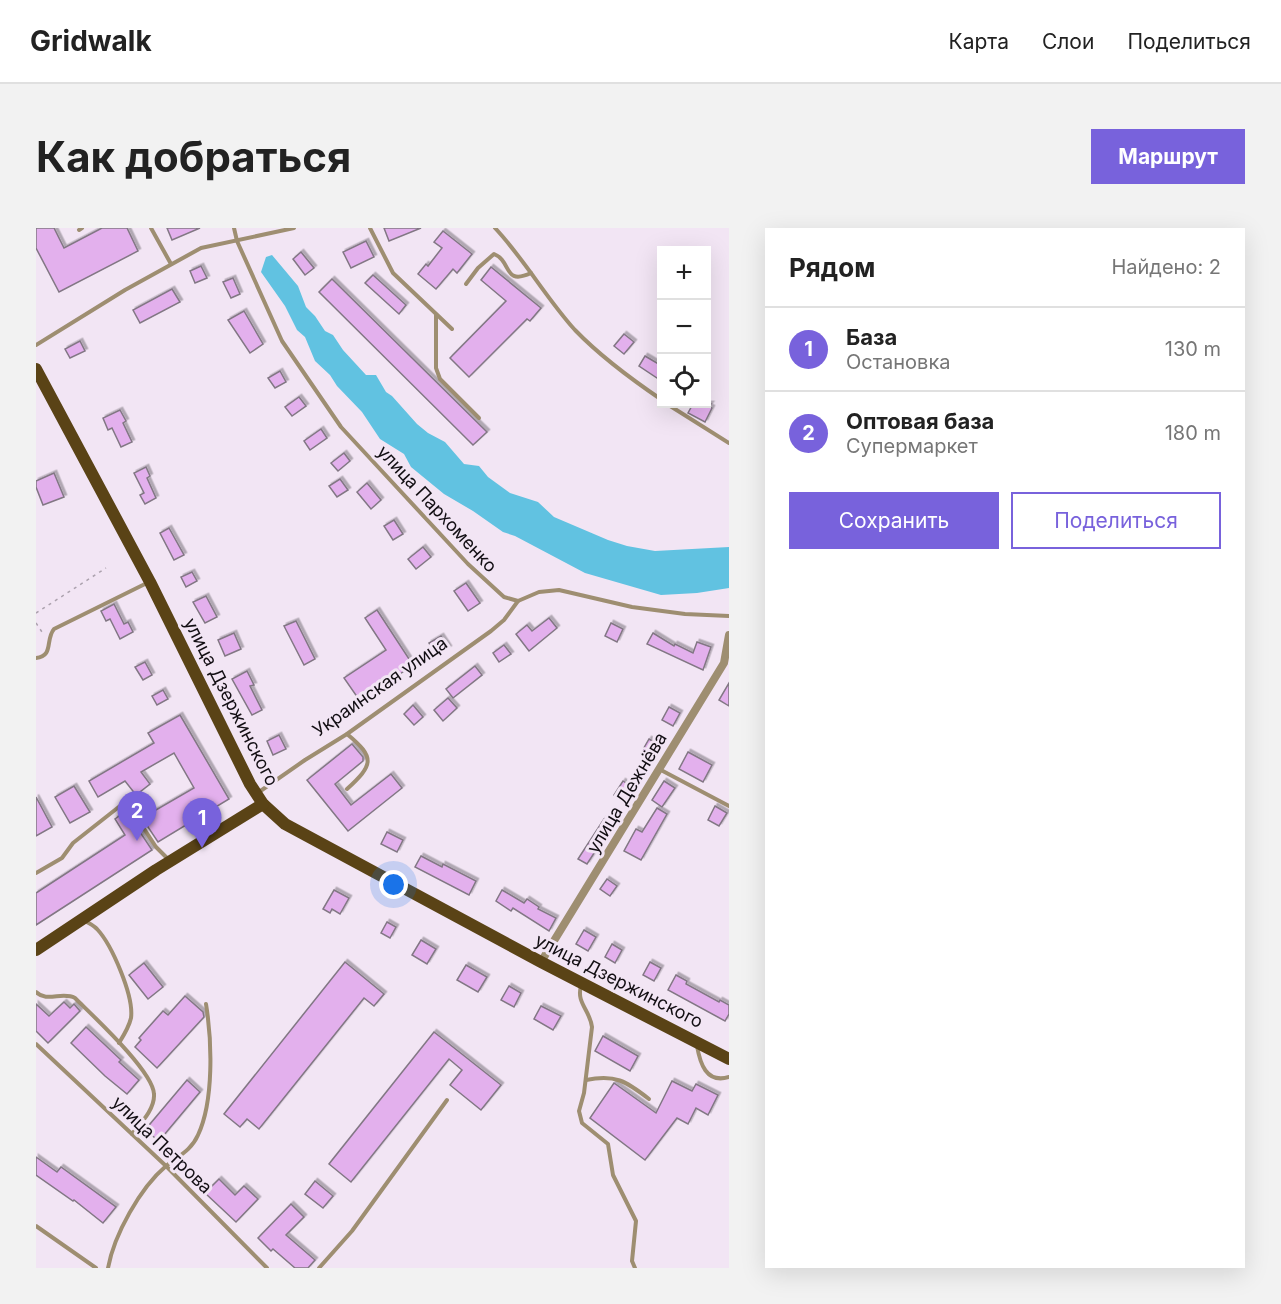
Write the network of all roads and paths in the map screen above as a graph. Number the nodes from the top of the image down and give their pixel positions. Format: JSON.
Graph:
{"nodes":[{"id":1,"x":151,"y":228,"type":"edge"},
{"id":2,"x":234,"y":228,"type":"edge"},
{"id":3,"x":294,"y":228,"type":"edge"},
{"id":4,"x":370,"y":228,"type":"edge"},
{"id":5,"x":495,"y":228,"type":"edge"},
{"id":6,"x":286,"y":229,"type":"edge"},
{"id":7,"x":237,"y":241,"type":"junction"},
{"id":8,"x":171,"y":264,"type":"junction"},
{"id":9,"x":531,"y":273,"type":"junction"},
{"id":10,"x":466,"y":284,"type":"dead end"},
{"id":11,"x":436,"y":315,"type":"junction"},
{"id":12,"x":452,"y":329,"type":"dead end"},
{"id":13,"x":36,"y":345,"type":"edge"},
{"id":14,"x":36,"y":369,"type":"edge"},
{"id":15,"x":657,"y":397,"type":"edge"},
{"id":16,"x":673,"y":408,"type":"edge"},
{"id":17,"x":479,"y":418,"type":"dead end"},
{"id":18,"x":729,"y":443,"type":"edge"},
{"id":19,"x":106,"y":568,"type":"dead end"},
{"id":20,"x":150,"y":582,"type":"junction"},
{"id":21,"x":518,"y":601,"type":"junction"},
{"id":22,"x":36,"y":613,"type":"edge"},
{"id":23,"x":729,"y":616,"type":"edge"},
{"id":24,"x":36,"y":623,"type":"edge"},
{"id":25,"x":729,"y":635,"type":"edge"},
{"id":26,"x":50,"y":637,"type":"junction"},
{"id":27,"x":36,"y":658,"type":"edge"},
{"id":28,"x":726,"y":665,"type":"edge"},
{"id":29,"x":347,"y":734,"type":"junction"},
{"id":30,"x":658,"y":769,"type":"junction"},
{"id":31,"x":347,"y":789,"type":"dead end"},
{"id":32,"x":259,"y":799,"type":"junction"},
{"id":33,"x":729,"y":806,"type":"edge"},
{"id":34,"x":171,"y":861,"type":"junction"},
{"id":35,"x":36,"y":873,"type":"edge"},
{"id":36,"x":82,"y":919,"type":"junction"},
{"id":37,"x":36,"y":950,"type":"edge"},
{"id":38,"x":541,"y":962,"type":"junction"},
{"id":39,"x":582,"y":982,"type":"junction"},
{"id":40,"x":36,"y":992,"type":"edge"},
{"id":41,"x":206,"y":1004,"type":"dead end"},
{"id":42,"x":696,"y":1040,"type":"junction"},
{"id":43,"x":118,"y":1043,"type":"junction"},
{"id":44,"x":36,"y":1044,"type":"edge"},
{"id":45,"x":729,"y":1059,"type":"edge"},
{"id":46,"x":729,"y":1077,"type":"edge"},
{"id":47,"x":586,"y":1080,"type":"junction"},
{"id":48,"x":649,"y":1099,"type":"dead end"},
{"id":49,"x":447,"y":1100,"type":"dead end"},
{"id":50,"x":132,"y":1134,"type":"junction"},
{"id":51,"x":166,"y":1166,"type":"junction"},
{"id":52,"x":36,"y":1226,"type":"edge"},
{"id":53,"x":96,"y":1268,"type":"edge"},
{"id":54,"x":108,"y":1268,"type":"edge"},
{"id":55,"x":267,"y":1268,"type":"edge"},
{"id":56,"x":319,"y":1268,"type":"edge"},
{"id":57,"x":635,"y":1268,"type":"edge"}],
"edges":[{"from":1,"to":8,"type":"lane"},
{"from":2,"to":7,"type":"lane","name":"улица Пархоменко"},
{"from":3,"to":6,"type":"lane"},
{"from":4,"to":11,"type":"lane"},
{"from":5,"to":9,"type":"lane"},
{"from":6,"to":7,"type":"lane"},
{"from":7,"to":8,"type":"lane"},
{"from":7,"to":21,"type":"lane","name":"улица Пархоменко"},
{"from":8,"to":13,"type":"lane"},
{"from":9,"to":10,"type":"lane"},
{"from":9,"to":15,"type":"lane"},
{"from":11,"to":12,"type":"lane"},
{"from":11,"to":17,"type":"lane"},
{"from":14,"to":20,"type":"main road","name":"улица Дзержинского"},
{"from":16,"to":18,"type":"lane"},
{"from":19,"to":22,"type":"path"},
{"from":20,"to":26,"type":"lane"},
{"from":20,"to":32,"type":"main road","name":"улица Дзержинского"},
{"from":21,"to":23,"type":"lane"},
{"from":21,"to":29,"type":"lane","name":"Украинская улица"},
{"from":24,"to":26,"type":"path"},
{"from":25,"to":28,"type":"street","name":"улица Дежнёва"},
{"from":26,"to":27,"type":"lane"},
{"from":28,"to":30,"type":"street","name":"улица Дежнёва"},
{"from":29,"to":31,"type":"lane"},
{"from":29,"to":32,"type":"lane","name":"Украинская улица"},
{"from":30,"to":33,"type":"lane"},
{"from":30,"to":38,"type":"street","name":"улица Дежнёва"},
{"from":32,"to":34,"type":"main road","name":"Украинская улица"},
{"from":32,"to":38,"type":"main road","name":"улица Дзержинского"},
{"from":34,"to":35,"type":"lane"},
{"from":34,"to":36,"type":"main road","name":"Украинская улица"},
{"from":36,"to":37,"type":"main road","name":"Украинская улица"},
{"from":36,"to":43,"type":"lane"},
{"from":38,"to":39,"type":"main road","name":"улица Дзержинского"},
{"from":39,"to":42,"type":"main road","name":"улица Дзержинского"},
{"from":39,"to":47,"type":"lane"},
{"from":40,"to":43,"type":"lane"},
{"from":41,"to":51,"type":"lane"},
{"from":42,"to":45,"type":"main road","name":"улица Дзержинского"},
{"from":42,"to":46,"type":"lane"},
{"from":43,"to":50,"type":"lane"},
{"from":44,"to":50,"type":"lane","name":"улица Петрова"},
{"from":47,"to":48,"type":"lane"},
{"from":47,"to":57,"type":"lane"},
{"from":49,"to":56,"type":"lane"},
{"from":50,"to":51,"type":"lane","name":"улица Петрова"},
{"from":51,"to":54,"type":"lane"},
{"from":51,"to":55,"type":"lane","name":"улица Петрова"},
{"from":52,"to":53,"type":"lane"}]}
